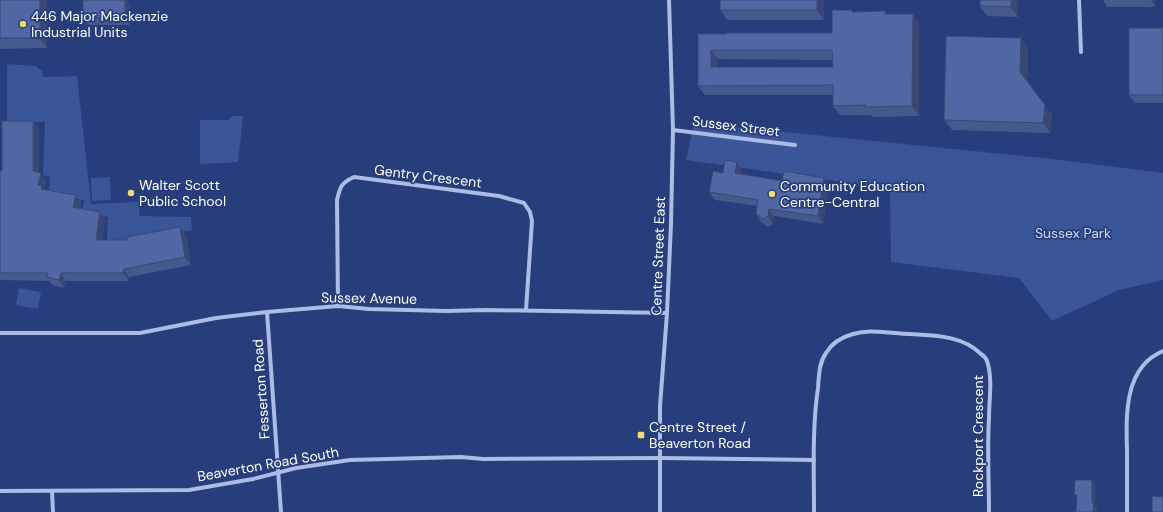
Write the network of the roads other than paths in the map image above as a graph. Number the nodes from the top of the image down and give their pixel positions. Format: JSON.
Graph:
{"nodes":[{"id":1,"x":669,"y":0,"type":"edge"},
{"id":2,"x":1079,"y":0,"type":"edge"},
{"id":3,"x":1082,"y":52,"type":"dead end"},
{"id":4,"x":673,"y":130,"type":"junction"},
{"id":5,"x":795,"y":145,"type":"dead end"},
{"id":6,"x":338,"y":306,"type":"junction"},
{"id":7,"x":526,"y":310,"type":"junction"},
{"id":8,"x":267,"y":312,"type":"junction"},
{"id":9,"x":667,"y":313,"type":"junction"},
{"id":10,"x":0,"y":333,"type":"edge"},
{"id":11,"x":1163,"y":351,"type":"edge"},
{"id":12,"x":661,"y":458,"type":"junction"},
{"id":13,"x":814,"y":460,"type":"junction"},
{"id":14,"x":279,"y":473,"type":"junction"},
{"id":15,"x":0,"y":491,"type":"edge"},
{"id":16,"x":52,"y":492,"type":"junction"},
{"id":17,"x":53,"y":512,"type":"edge"},
{"id":18,"x":281,"y":512,"type":"edge"},
{"id":19,"x":660,"y":512,"type":"edge"},
{"id":20,"x":814,"y":512,"type":"edge"},
{"id":21,"x":989,"y":512,"type":"edge"},
{"id":22,"x":1127,"y":512,"type":"edge"}],
"edges":[{"from":1,"to":4,"type":"street","name":"Centre Street East"},
{"from":2,"to":3,"type":"street"},
{"from":4,"to":5,"type":"street","name":"Sussex Street"},
{"from":4,"to":9,"type":"street","name":"Centre Street East"},
{"from":6,"to":7,"type":"street","name":"Sussex Avenue"},
{"from":6,"to":7,"type":"street","name":"Gentry Crescent"},
{"from":6,"to":8,"type":"street","name":"Sussex Avenue"},
{"from":7,"to":9,"type":"street","name":"Sussex Avenue"},
{"from":8,"to":10,"type":"street","name":"Sussex Avenue"},
{"from":8,"to":14,"type":"street","name":"Fesserton Road"},
{"from":9,"to":12,"type":"street","name":"Centre Street East"},
{"from":11,"to":22,"type":"street"},
{"from":12,"to":13,"type":"street","name":"Beaverton Road South"},
{"from":12,"to":14,"type":"street","name":"Beaverton Road South"},
{"from":12,"to":19,"type":"street","name":"Centre Street East"},
{"from":13,"to":20,"type":"street","name":"Rockport Crescent"},
{"from":13,"to":21,"type":"street","name":"Rockport Crescent"},
{"from":14,"to":16,"type":"street","name":"Beaverton Road South"},
{"from":14,"to":18,"type":"street","name":"Fesserton Road"},
{"from":15,"to":16,"type":"street","name":"Beaverton Road South"},
{"from":16,"to":17,"type":"street"}]}
